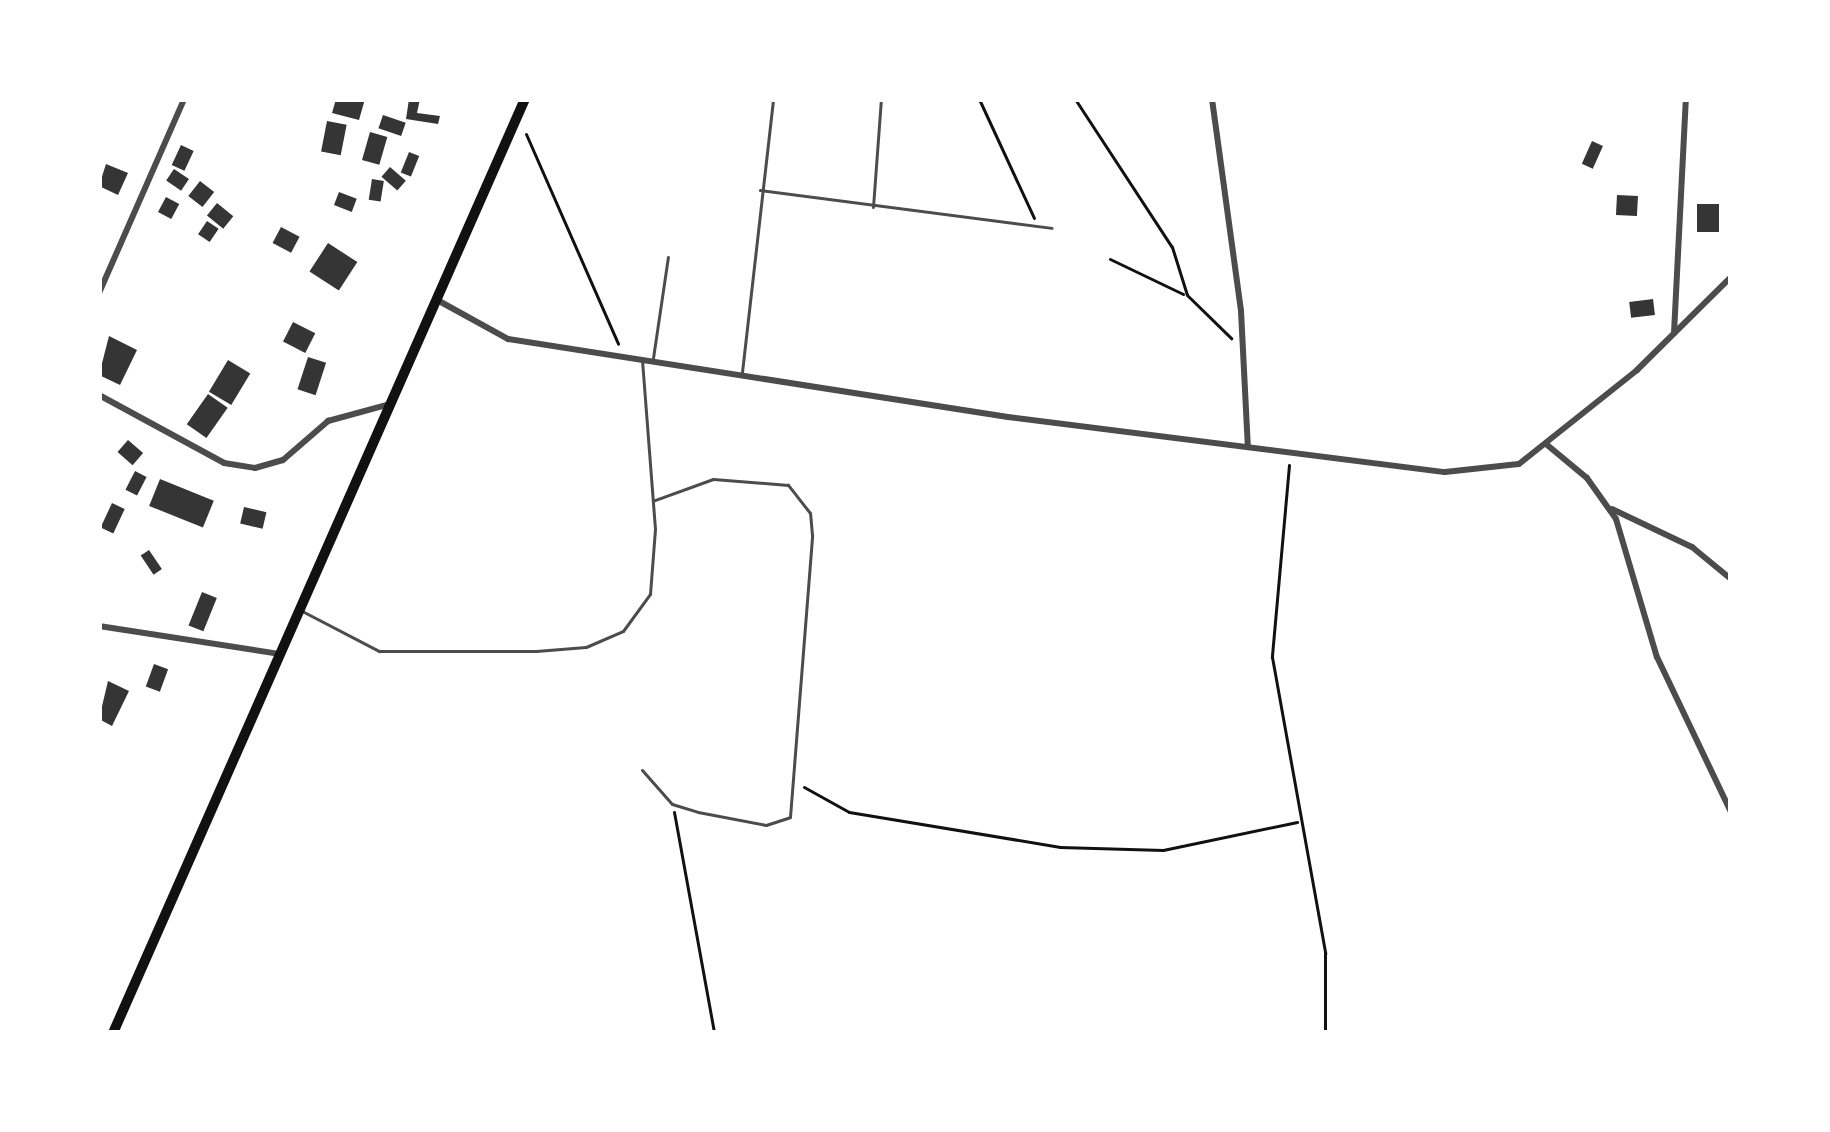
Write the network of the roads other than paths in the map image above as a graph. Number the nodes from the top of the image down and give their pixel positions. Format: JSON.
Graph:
{"nodes":[{"id":1,"x":184,"y":99,"type":"edge"},
{"id":2,"x":525,"y":99,"type":"edge"},
{"id":3,"x":773,"y":99,"type":"edge"},
{"id":4,"x":881,"y":99,"type":"edge"},
{"id":5,"x":1212,"y":99,"type":"edge"},
{"id":6,"x":1686,"y":99,"type":"edge"},
{"id":7,"x":760,"y":190,"type":"junction"},
{"id":8,"x":873,"y":209,"type":"junction"},
{"id":9,"x":1052,"y":228,"type":"dead end"},
{"id":10,"x":668,"y":257,"type":"dead end"},
{"id":11,"x":1731,"y":277,"type":"edge"},
{"id":12,"x":99,"y":293,"type":"edge"},
{"id":13,"x":439,"y":301,"type":"junction"},
{"id":14,"x":1674,"y":333,"type":"junction"},
{"id":15,"x":641,"y":358,"type":"junction"},
{"id":16,"x":653,"y":359,"type":"junction"},
{"id":17,"x":742,"y":374,"type":"junction"},
{"id":18,"x":99,"y":395,"type":"edge"},
{"id":19,"x":393,"y":403,"type":"junction"},
{"id":20,"x":1546,"y":444,"type":"junction"},
{"id":21,"x":1247,"y":447,"type":"junction"},
{"id":22,"x":655,"y":500,"type":"junction"},
{"id":23,"x":1609,"y":508,"type":"junction"},
{"id":24,"x":1731,"y":579,"type":"edge"},
{"id":25,"x":301,"y":610,"type":"junction"},
{"id":26,"x":99,"y":626,"type":"edge"},
{"id":27,"x":281,"y":654,"type":"junction"},
{"id":28,"x":642,"y":770,"type":"dead end"},
{"id":29,"x":1731,"y":812,"type":"edge"},
{"id":30,"x":113,"y":1033,"type":"edge"}],
"edges":[{"from":1,"to":12,"type":"street"},
{"from":2,"to":13,"type":"highway"},
{"from":3,"to":7,"type":"lane"},
{"from":4,"to":8,"type":"lane"},
{"from":5,"to":21,"type":"street"},
{"from":6,"to":14,"type":"street"},
{"from":7,"to":8,"type":"lane"},
{"from":7,"to":17,"type":"lane"},
{"from":8,"to":9,"type":"lane"},
{"from":10,"to":16,"type":"lane"},
{"from":11,"to":14,"type":"street"},
{"from":13,"to":15,"type":"street"},
{"from":13,"to":19,"type":"highway"},
{"from":14,"to":20,"type":"street"},
{"from":15,"to":16,"type":"street"},
{"from":15,"to":22,"type":"lane"},
{"from":16,"to":17,"type":"street"},
{"from":17,"to":21,"type":"street"},
{"from":18,"to":19,"type":"street"},
{"from":19,"to":25,"type":"highway"},
{"from":20,"to":21,"type":"street"},
{"from":20,"to":23,"type":"street"},
{"from":22,"to":25,"type":"lane"},
{"from":22,"to":28,"type":"lane"},
{"from":23,"to":24,"type":"street"},
{"from":23,"to":29,"type":"street"},
{"from":25,"to":27,"type":"highway"},
{"from":26,"to":27,"type":"street"},
{"from":27,"to":30,"type":"highway"}]}
